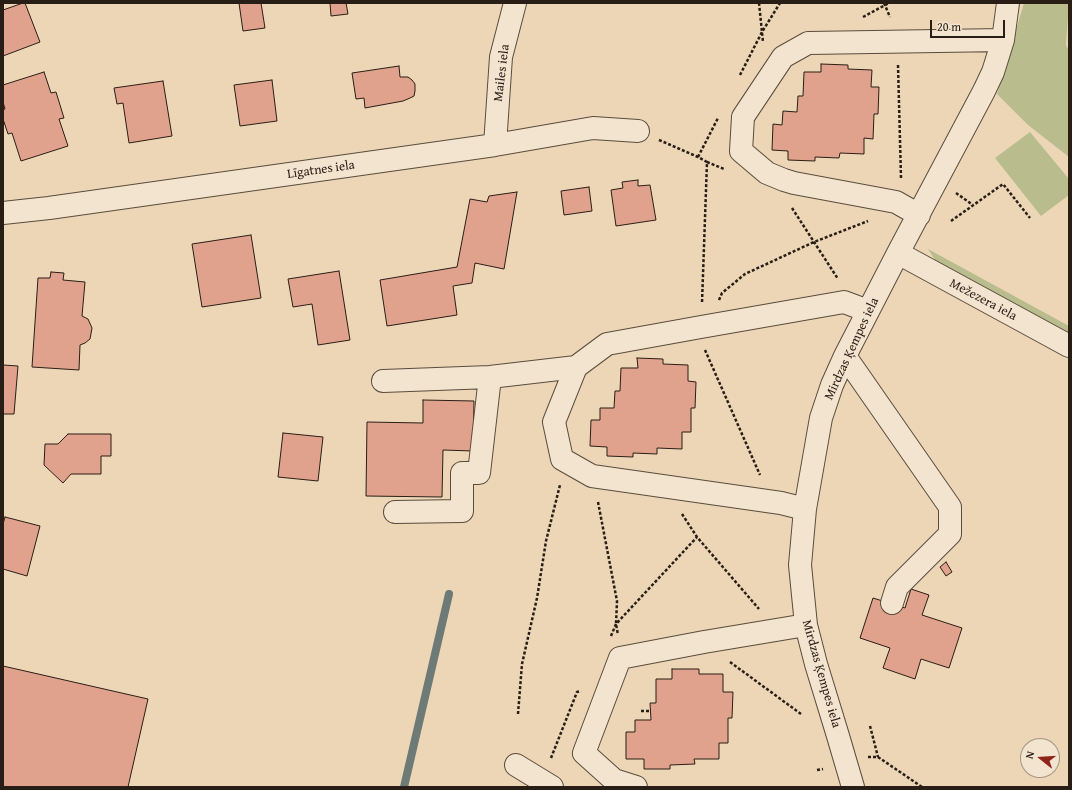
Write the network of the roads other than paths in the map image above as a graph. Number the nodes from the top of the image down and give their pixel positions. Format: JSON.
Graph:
{"nodes":[{"id":1,"x":515,"y":3,"type":"edge"},
{"id":2,"x":1008,"y":3,"type":"edge"},
{"id":3,"x":1003,"y":40,"type":"junction"},
{"id":4,"x":638,"y":131,"type":"road end"},
{"id":5,"x":495,"y":145,"type":"junction"},
{"id":6,"x":3,"y":213,"type":"edge"},
{"id":7,"x":919,"y":215,"type":"junction"},
{"id":8,"x":898,"y":253,"type":"junction"},
{"id":9,"x":868,"y":311,"type":"junction"},
{"id":10,"x":1069,"y":346,"type":"edge"},
{"id":11,"x":845,"y":356,"type":"junction"},
{"id":12,"x":576,"y":367,"type":"junction"},
{"id":13,"x":490,"y":377,"type":"junction"},
{"id":14,"x":383,"y":381,"type":"dead end"},
{"id":15,"x":805,"y":509,"type":"junction"},
{"id":16,"x":395,"y":512,"type":"dead end"},
{"id":17,"x":892,"y":604,"type":"dead end"},
{"id":18,"x":806,"y":625,"type":"junction"},
{"id":19,"x":516,"y":765,"type":"dead end"},
{"id":20,"x":552,"y":787,"type":"edge"},
{"id":21,"x":636,"y":787,"type":"edge"},
{"id":22,"x":853,"y":787,"type":"edge"}],
"edges":[{"from":1,"to":5,"type":"street","name":"Mailes iela"},
{"from":2,"to":3,"type":"street","name":"Mirdzas Ķempes iela"},
{"from":3,"to":7,"type":"street","name":"Mirdzas Ķempes iela"},
{"from":3,"to":7,"type":"street"},
{"from":4,"to":5,"type":"street","name":"Līgatnes iela"},
{"from":5,"to":6,"type":"street","name":"Līgatnes iela"},
{"from":7,"to":8,"type":"street","name":"Mirdzas Ķempes iela"},
{"from":8,"to":9,"type":"street","name":"Mirdzas Ķempes iela"},
{"from":8,"to":10,"type":"street","name":"Mežezera iela"},
{"from":9,"to":11,"type":"street","name":"Mirdzas Ķempes iela"},
{"from":9,"to":12,"type":"street"},
{"from":11,"to":15,"type":"street","name":"Mirdzas Ķempes iela"},
{"from":11,"to":17,"type":"street"},
{"from":12,"to":13,"type":"street"},
{"from":12,"to":15,"type":"street"},
{"from":13,"to":14,"type":"street"},
{"from":13,"to":16,"type":"street"},
{"from":15,"to":18,"type":"street","name":"Mirdzas Ķempes iela"},
{"from":18,"to":21,"type":"street"},
{"from":18,"to":22,"type":"street","name":"Mirdzas Ķempes iela"},
{"from":19,"to":20,"type":"street"}]}
